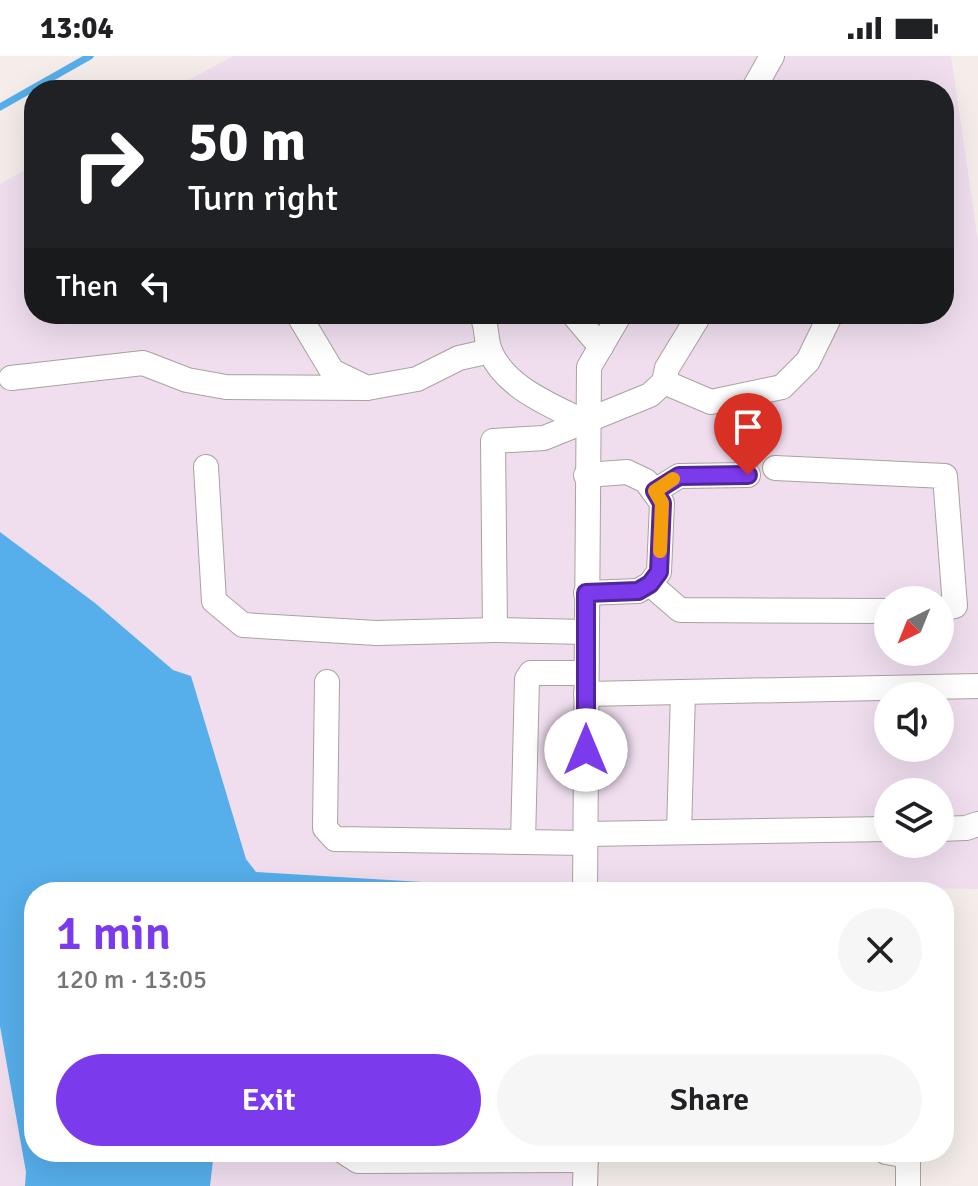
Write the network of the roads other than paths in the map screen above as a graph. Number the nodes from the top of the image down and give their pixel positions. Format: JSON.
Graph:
{"nodes":[{"id":1,"x":772,"y":56,"type":"edge"},
{"id":2,"x":759,"y":80,"type":"edge"},
{"id":3,"x":304,"y":324,"type":"edge"},
{"id":4,"x":487,"y":324,"type":"edge"},
{"id":5,"x":581,"y":324,"type":"edge"},
{"id":6,"x":614,"y":324,"type":"edge"},
{"id":7,"x":694,"y":324,"type":"edge"},
{"id":8,"x":826,"y":324,"type":"edge"},
{"id":9,"x":601,"y":347,"type":"junction"},
{"id":10,"x":490,"y":351,"type":"junction"},
{"id":11,"x":11,"y":378,"type":"dead end"},
{"id":12,"x":664,"y":382,"type":"junction"},
{"id":13,"x":367,"y":388,"type":"junction"},
{"id":14,"x":586,"y":423,"type":"junction"},
{"id":15,"x":206,"y":467,"type":"dead end"},
{"id":16,"x":775,"y":468,"type":"dead end"},
{"id":17,"x":586,"y":475,"type":"junction"},
{"id":18,"x":748,"y":475,"type":"dead end"},
{"id":19,"x":655,"y":491,"type":"junction"},
{"id":20,"x":650,"y":584,"type":"junction"},
{"id":21,"x":953,"y":586,"type":"edge"},
{"id":22,"x":586,"y":593,"type":"junction"},
{"id":23,"x":874,"y":611,"type":"edge"},
{"id":24,"x":495,"y":630,"type":"junction"},
{"id":25,"x":586,"y":632,"type":"junction"},
{"id":26,"x":327,"y":682,"type":"dead end"},
{"id":27,"x":586,"y":684,"type":"junction"},
{"id":28,"x":978,"y":686,"type":"edge"},
{"id":29,"x":683,"y":692,"type":"junction"},
{"id":30,"x":978,"y":824,"type":"edge"},
{"id":31,"x":954,"y":828,"type":"edge"},
{"id":32,"x":874,"y":829,"type":"edge"},
{"id":33,"x":679,"y":832,"type":"junction"},
{"id":34,"x":586,"y":838,"type":"junction"},
{"id":35,"x":523,"y":842,"type":"junction"},
{"id":36,"x":585,"y":882,"type":"edge"},
{"id":37,"x":586,"y":1162,"type":"edge"},
{"id":38,"x":900,"y":1162,"type":"edge"},
{"id":39,"x":585,"y":1186,"type":"edge"},
{"id":40,"x":908,"y":1186,"type":"edge"}],
"edges":[{"from":1,"to":2,"type":"street"},
{"from":3,"to":13,"type":"street"},
{"from":4,"to":10,"type":"street"},
{"from":5,"to":9,"type":"street"},
{"from":6,"to":9,"type":"street"},
{"from":7,"to":12,"type":"street"},
{"from":8,"to":12,"type":"street"},
{"from":9,"to":14,"type":"street"},
{"from":10,"to":13,"type":"street"},
{"from":10,"to":14,"type":"street"},
{"from":11,"to":13,"type":"street"},
{"from":12,"to":14,"type":"street"},
{"from":14,"to":17,"type":"street"},
{"from":14,"to":24,"type":"street"},
{"from":15,"to":24,"type":"street"},
{"from":16,"to":21,"type":"street"},
{"from":17,"to":19,"type":"street"},
{"from":17,"to":22,"type":"street"},
{"from":18,"to":19,"type":"street"},
{"from":19,"to":20,"type":"street"},
{"from":20,"to":22,"type":"street"},
{"from":20,"to":23,"type":"street"},
{"from":22,"to":25,"type":"street"},
{"from":24,"to":25,"type":"street"},
{"from":25,"to":27,"type":"street"},
{"from":26,"to":35,"type":"street"},
{"from":27,"to":29,"type":"street"},
{"from":27,"to":34,"type":"street"},
{"from":27,"to":35,"type":"street"},
{"from":28,"to":29,"type":"street"},
{"from":29,"to":33,"type":"street"},
{"from":30,"to":31,"type":"street"},
{"from":32,"to":33,"type":"street"},
{"from":33,"to":34,"type":"street"},
{"from":34,"to":35,"type":"street"},
{"from":34,"to":36,"type":"street"},
{"from":37,"to":39,"type":"street"},
{"from":38,"to":40,"type":"street"}]}
